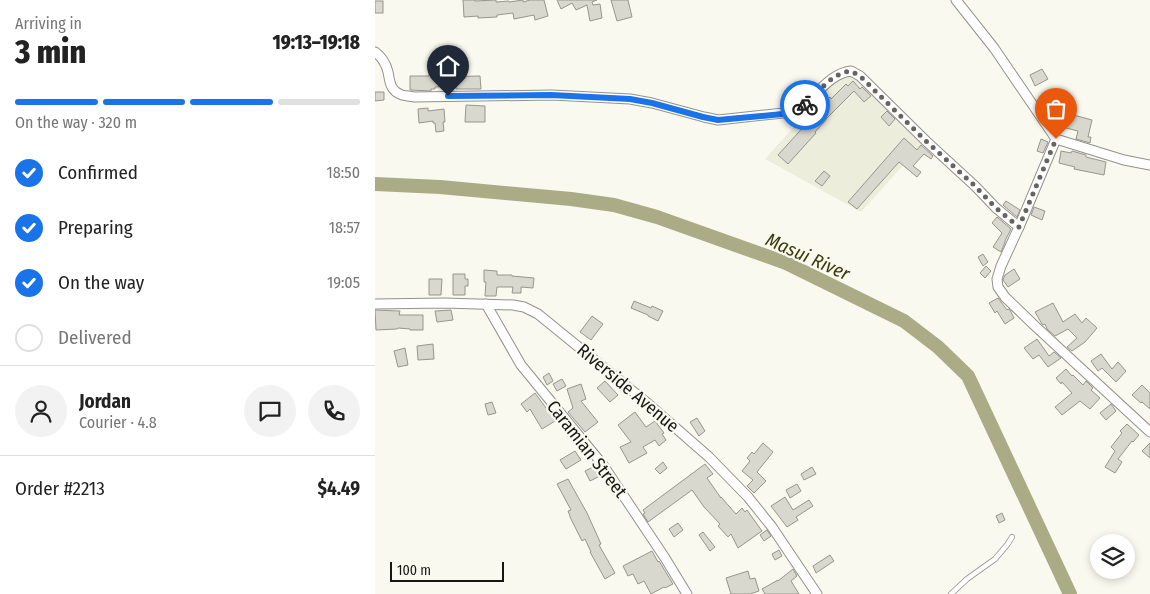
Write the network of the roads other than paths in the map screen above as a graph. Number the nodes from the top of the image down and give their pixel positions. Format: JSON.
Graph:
{"nodes":[{"id":1,"x":956,"y":0,"type":"edge"},
{"id":2,"x":375,"y":52,"type":"edge"},
{"id":3,"x":1056,"y":139,"type":"junction"},
{"id":4,"x":1150,"y":165,"type":"edge"},
{"id":5,"x":1019,"y":227,"type":"junction"},
{"id":6,"x":375,"y":304,"type":"edge"},
{"id":7,"x":485,"y":304,"type":"junction"},
{"id":8,"x":1150,"y":432,"type":"edge"},
{"id":9,"x":1012,"y":537,"type":"dead end"},
{"id":10,"x":687,"y":594,"type":"edge"},
{"id":11,"x":817,"y":594,"type":"edge"},
{"id":12,"x":951,"y":594,"type":"edge"}],
"edges":[{"from":1,"to":3,"type":"street"},
{"from":2,"to":5,"type":"street"},
{"from":3,"to":4,"type":"street"},
{"from":3,"to":5,"type":"street"},
{"from":5,"to":8,"type":"street"},
{"from":6,"to":7,"type":"street","name":"Riverside Avenue"},
{"from":7,"to":10,"type":"street","name":"Caramian Street"},
{"from":7,"to":11,"type":"street","name":"Riverside Avenue"},
{"from":9,"to":12,"type":"lane"}]}
